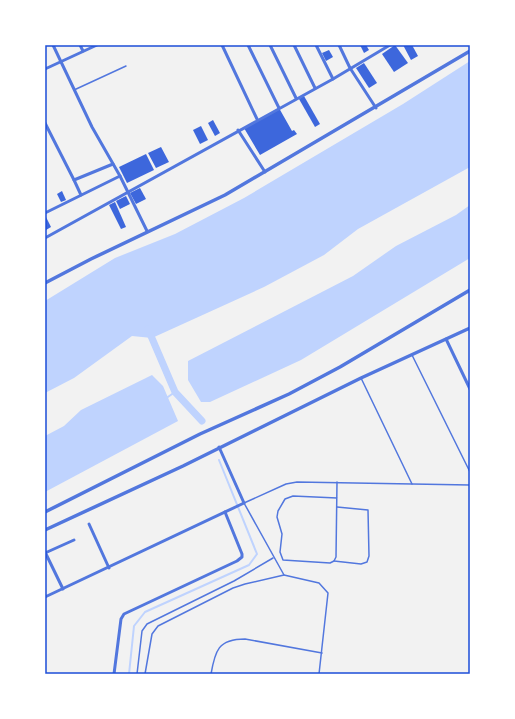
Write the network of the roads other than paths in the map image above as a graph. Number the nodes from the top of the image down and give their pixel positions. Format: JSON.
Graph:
{"nodes":[{"id":1,"x":53,"y":45,"type":"edge"},
{"id":2,"x":80,"y":45,"type":"edge"},
{"id":3,"x":97,"y":45,"type":"edge"},
{"id":4,"x":222,"y":45,"type":"edge"},
{"id":5,"x":248,"y":45,"type":"edge"},
{"id":6,"x":270,"y":45,"type":"edge"},
{"id":7,"x":294,"y":45,"type":"edge"},
{"id":8,"x":316,"y":45,"type":"edge"},
{"id":9,"x":339,"y":45,"type":"edge"},
{"id":10,"x":390,"y":45,"type":"edge"},
{"id":11,"x":83,"y":51,"type":"junction"},
{"id":12,"x":470,"y":51,"type":"edge"},
{"id":13,"x":61,"y":62,"type":"junction"},
{"id":14,"x":126,"y":66,"type":"dead end"},
{"id":15,"x":350,"y":68,"type":"junction"},
{"id":16,"x":45,"y":69,"type":"edge"},
{"id":17,"x":332,"y":79,"type":"junction"},
{"id":18,"x":315,"y":88,"type":"junction"},
{"id":19,"x":74,"y":90,"type":"junction"},
{"id":20,"x":296,"y":98,"type":"junction"},
{"id":21,"x":279,"y":108,"type":"junction"},
{"id":22,"x":376,"y":108,"type":"junction"},
{"id":23,"x":257,"y":119,"type":"junction"},
{"id":24,"x":45,"y":123,"type":"edge"},
{"id":25,"x":238,"y":130,"type":"junction"},
{"id":26,"x":113,"y":164,"type":"junction"},
{"id":27,"x":265,"y":172,"type":"junction"},
{"id":28,"x":120,"y":176,"type":"junction"},
{"id":29,"x":74,"y":180,"type":"junction"},
{"id":30,"x":128,"y":191,"type":"junction"},
{"id":31,"x":81,"y":195,"type":"junction"},
{"id":32,"x":45,"y":213,"type":"edge"},
{"id":33,"x":147,"y":231,"type":"junction"},
{"id":34,"x":45,"y":238,"type":"edge"},
{"id":35,"x":45,"y":283,"type":"edge"},
{"id":36,"x":470,"y":290,"type":"edge"},
{"id":37,"x":470,"y":328,"type":"edge"},
{"id":38,"x":446,"y":339,"type":"junction"},
{"id":39,"x":412,"y":355,"type":"junction"},
{"id":40,"x":361,"y":378,"type":"junction"},
{"id":41,"x":470,"y":389,"type":"edge"},
{"id":42,"x":219,"y":447,"type":"junction"},
{"id":43,"x":470,"y":472,"type":"edge"},
{"id":44,"x":337,"y":482,"type":"junction"},
{"id":45,"x":412,"y":484,"type":"junction"},
{"id":46,"x":470,"y":485,"type":"edge"},
{"id":47,"x":337,"y":498,"type":"junction"},
{"id":48,"x":244,"y":502,"type":"junction"},
{"id":49,"x":337,"y":507,"type":"junction"},
{"id":50,"x":45,"y":512,"type":"edge"},
{"id":51,"x":225,"y":512,"type":"junction"},
{"id":52,"x":89,"y":524,"type":"dead end"},
{"id":53,"x":45,"y":530,"type":"edge"},
{"id":54,"x":74,"y":540,"type":"dead end"},
{"id":55,"x":45,"y":552,"type":"edge"},
{"id":56,"x":273,"y":558,"type":"junction"},
{"id":57,"x":334,"y":561,"type":"junction"},
{"id":58,"x":109,"y":568,"type":"junction"},
{"id":59,"x":284,"y":575,"type":"junction"},
{"id":60,"x":63,"y":589,"type":"junction"},
{"id":61,"x":45,"y":597,"type":"edge"},
{"id":62,"x":322,"y":653,"type":"junction"},
{"id":63,"x":114,"y":674,"type":"edge"},
{"id":64,"x":137,"y":674,"type":"edge"},
{"id":65,"x":145,"y":674,"type":"edge"},
{"id":66,"x":211,"y":674,"type":"edge"},
{"id":67,"x":319,"y":674,"type":"edge"}],
"edges":[{"from":1,"to":13,"type":"street"},
{"from":2,"to":11,"type":"street"},
{"from":3,"to":11,"type":"street"},
{"from":4,"to":23,"type":"street"},
{"from":5,"to":21,"type":"street"},
{"from":6,"to":20,"type":"street"},
{"from":7,"to":18,"type":"street"},
{"from":8,"to":17,"type":"street"},
{"from":9,"to":15,"type":"street"},
{"from":10,"to":15,"type":"street"},
{"from":11,"to":13,"type":"street"},
{"from":12,"to":22,"type":"street"},
{"from":13,"to":16,"type":"street"},
{"from":13,"to":19,"type":"street"},
{"from":14,"to":19,"type":"lane"},
{"from":15,"to":17,"type":"street"},
{"from":15,"to":22,"type":"street"},
{"from":17,"to":18,"type":"street"},
{"from":18,"to":20,"type":"street"},
{"from":19,"to":26,"type":"street"},
{"from":20,"to":21,"type":"street"},
{"from":21,"to":23,"type":"street"},
{"from":22,"to":27,"type":"street"},
{"from":23,"to":25,"type":"street"},
{"from":24,"to":29,"type":"street"},
{"from":25,"to":27,"type":"street"},
{"from":25,"to":30,"type":"street"},
{"from":26,"to":28,"type":"street"},
{"from":26,"to":29,"type":"street"},
{"from":27,"to":33,"type":"street"},
{"from":28,"to":30,"type":"street"},
{"from":28,"to":31,"type":"street"},
{"from":29,"to":31,"type":"street"},
{"from":30,"to":33,"type":"street"},
{"from":30,"to":34,"type":"street"},
{"from":31,"to":32,"type":"street"},
{"from":33,"to":35,"type":"street"},
{"from":36,"to":50,"type":"street"},
{"from":37,"to":38,"type":"street"},
{"from":38,"to":39,"type":"street"},
{"from":38,"to":41,"type":"street"},
{"from":39,"to":40,"type":"street"},
{"from":39,"to":43,"type":"lane"},
{"from":40,"to":42,"type":"street"},
{"from":40,"to":45,"type":"lane"},
{"from":42,"to":48,"type":"street"},
{"from":42,"to":53,"type":"street"},
{"from":44,"to":45,"type":"lane"},
{"from":44,"to":47,"type":"lane"},
{"from":44,"to":48,"type":"lane"},
{"from":45,"to":46,"type":"lane"},
{"from":47,"to":49,"type":"lane"},
{"from":47,"to":57,"type":"lane"},
{"from":48,"to":51,"type":"street"},
{"from":48,"to":56,"type":"lane"},
{"from":49,"to":57,"type":"lane"},
{"from":49,"to":57,"type":"lane"},
{"from":51,"to":58,"type":"street"},
{"from":51,"to":63,"type":"street"},
{"from":52,"to":58,"type":"street"},
{"from":54,"to":55,"type":"street"},
{"from":55,"to":60,"type":"street"},
{"from":56,"to":59,"type":"lane"},
{"from":56,"to":64,"type":"lane"},
{"from":58,"to":60,"type":"street"},
{"from":59,"to":62,"type":"lane"},
{"from":59,"to":65,"type":"lane"},
{"from":60,"to":61,"type":"street"},
{"from":62,"to":66,"type":"lane"},
{"from":62,"to":67,"type":"lane"}]}
